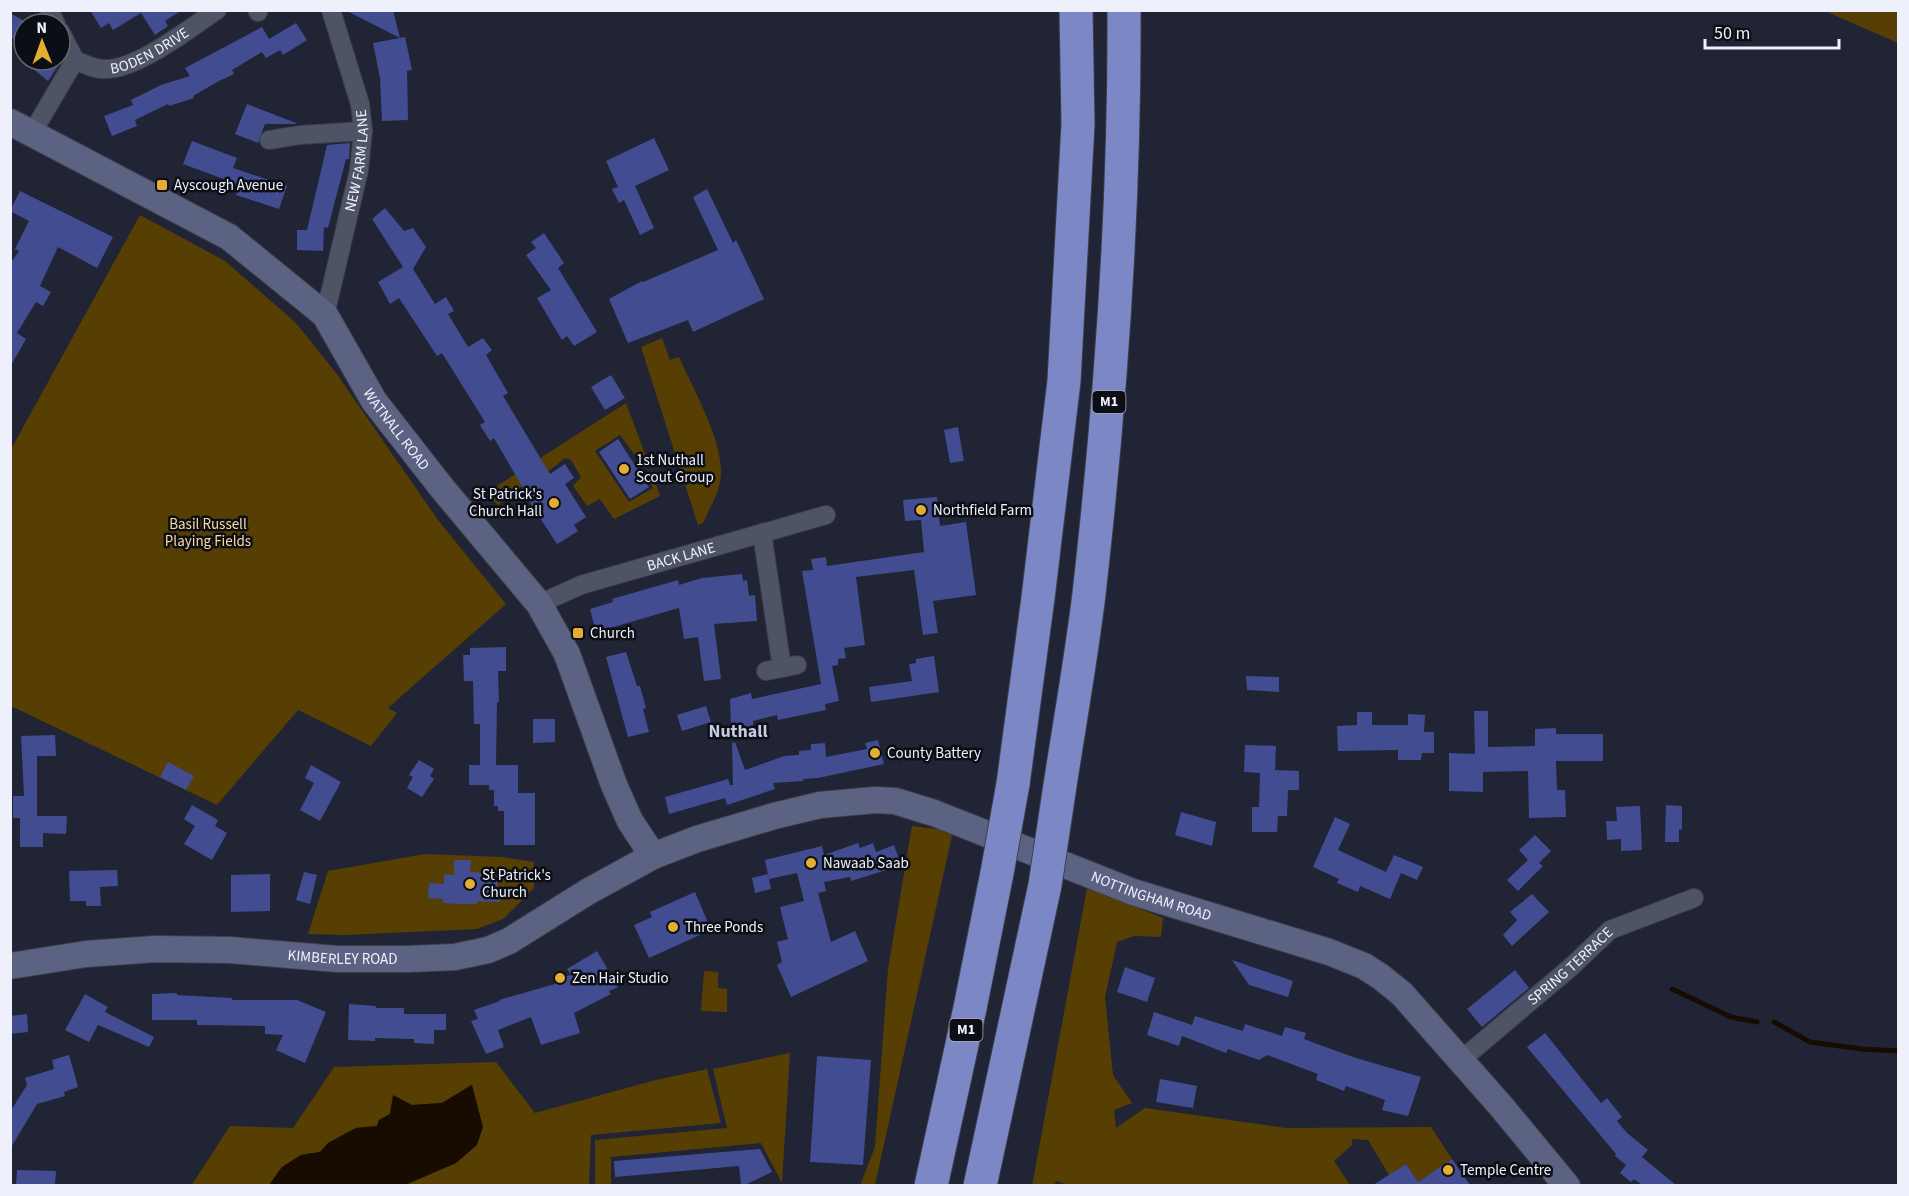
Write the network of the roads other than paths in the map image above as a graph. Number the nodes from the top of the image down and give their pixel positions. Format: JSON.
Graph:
{"nodes":[{"id":1,"x":217,"y":10,"type":"edge"},
{"id":2,"x":331,"y":10,"type":"edge"},
{"id":3,"x":1076,"y":10,"type":"edge"},
{"id":4,"x":1124,"y":10,"type":"edge"},
{"id":5,"x":72,"y":54,"type":"edge"},
{"id":6,"x":75,"y":60,"type":"junction"},
{"id":7,"x":21,"y":129,"type":"edge"},
{"id":8,"x":363,"y":131,"type":"junction"},
{"id":9,"x":269,"y":140,"type":"dead end"},
{"id":10,"x":325,"y":315,"type":"junction"},
{"id":11,"x":826,"y":515,"type":"dead end"},
{"id":12,"x":762,"y":533,"type":"junction"},
{"id":13,"x":538,"y":604,"type":"junction"},
{"id":14,"x":782,"y":668,"type":"dead end"},
{"id":15,"x":653,"y":856,"type":"junction"},
{"id":16,"x":1694,"y":898,"type":"dead end"},
{"id":17,"x":10,"y":966,"type":"edge"},
{"id":18,"x":1461,"y":1060,"type":"junction"},
{"id":19,"x":931,"y":1185,"type":"edge"},
{"id":20,"x":980,"y":1185,"type":"edge"},
{"id":21,"x":1567,"y":1185,"type":"edge"}],
"edges":[{"from":1,"to":6,"type":"street","name":"BODEN DRIVE"},
{"from":2,"to":8,"type":"street","name":"NEW FARM LANE"},
{"from":3,"to":19,"type":"highway","number":"M1","bridge":true},
{"from":4,"to":20,"type":"highway","number":"M1","bridge":true},
{"from":5,"to":6,"type":"street"},
{"from":6,"to":7,"type":"street"},
{"from":7,"to":10,"type":"main road","name":"WATNALL ROAD"},
{"from":8,"to":9,"type":"street"},
{"from":8,"to":10,"type":"street","name":"NEW FARM LANE"},
{"from":10,"to":13,"type":"main road","name":"WATNALL ROAD"},
{"from":11,"to":12,"type":"street","name":"BACK LANE"},
{"from":12,"to":13,"type":"street","name":"BACK LANE"},
{"from":12,"to":14,"type":"street"},
{"from":13,"to":15,"type":"main road","name":"WATNALL ROAD"},
{"from":15,"to":17,"type":"main road","name":"KIMBERLEY ROAD"},
{"from":15,"to":18,"type":"main road","name":"NOTTINGHAM ROAD"},
{"from":16,"to":18,"type":"street","name":"SPRING TERRACE"},
{"from":18,"to":21,"type":"main road","name":"NOTTINGHAM ROAD"}]}
